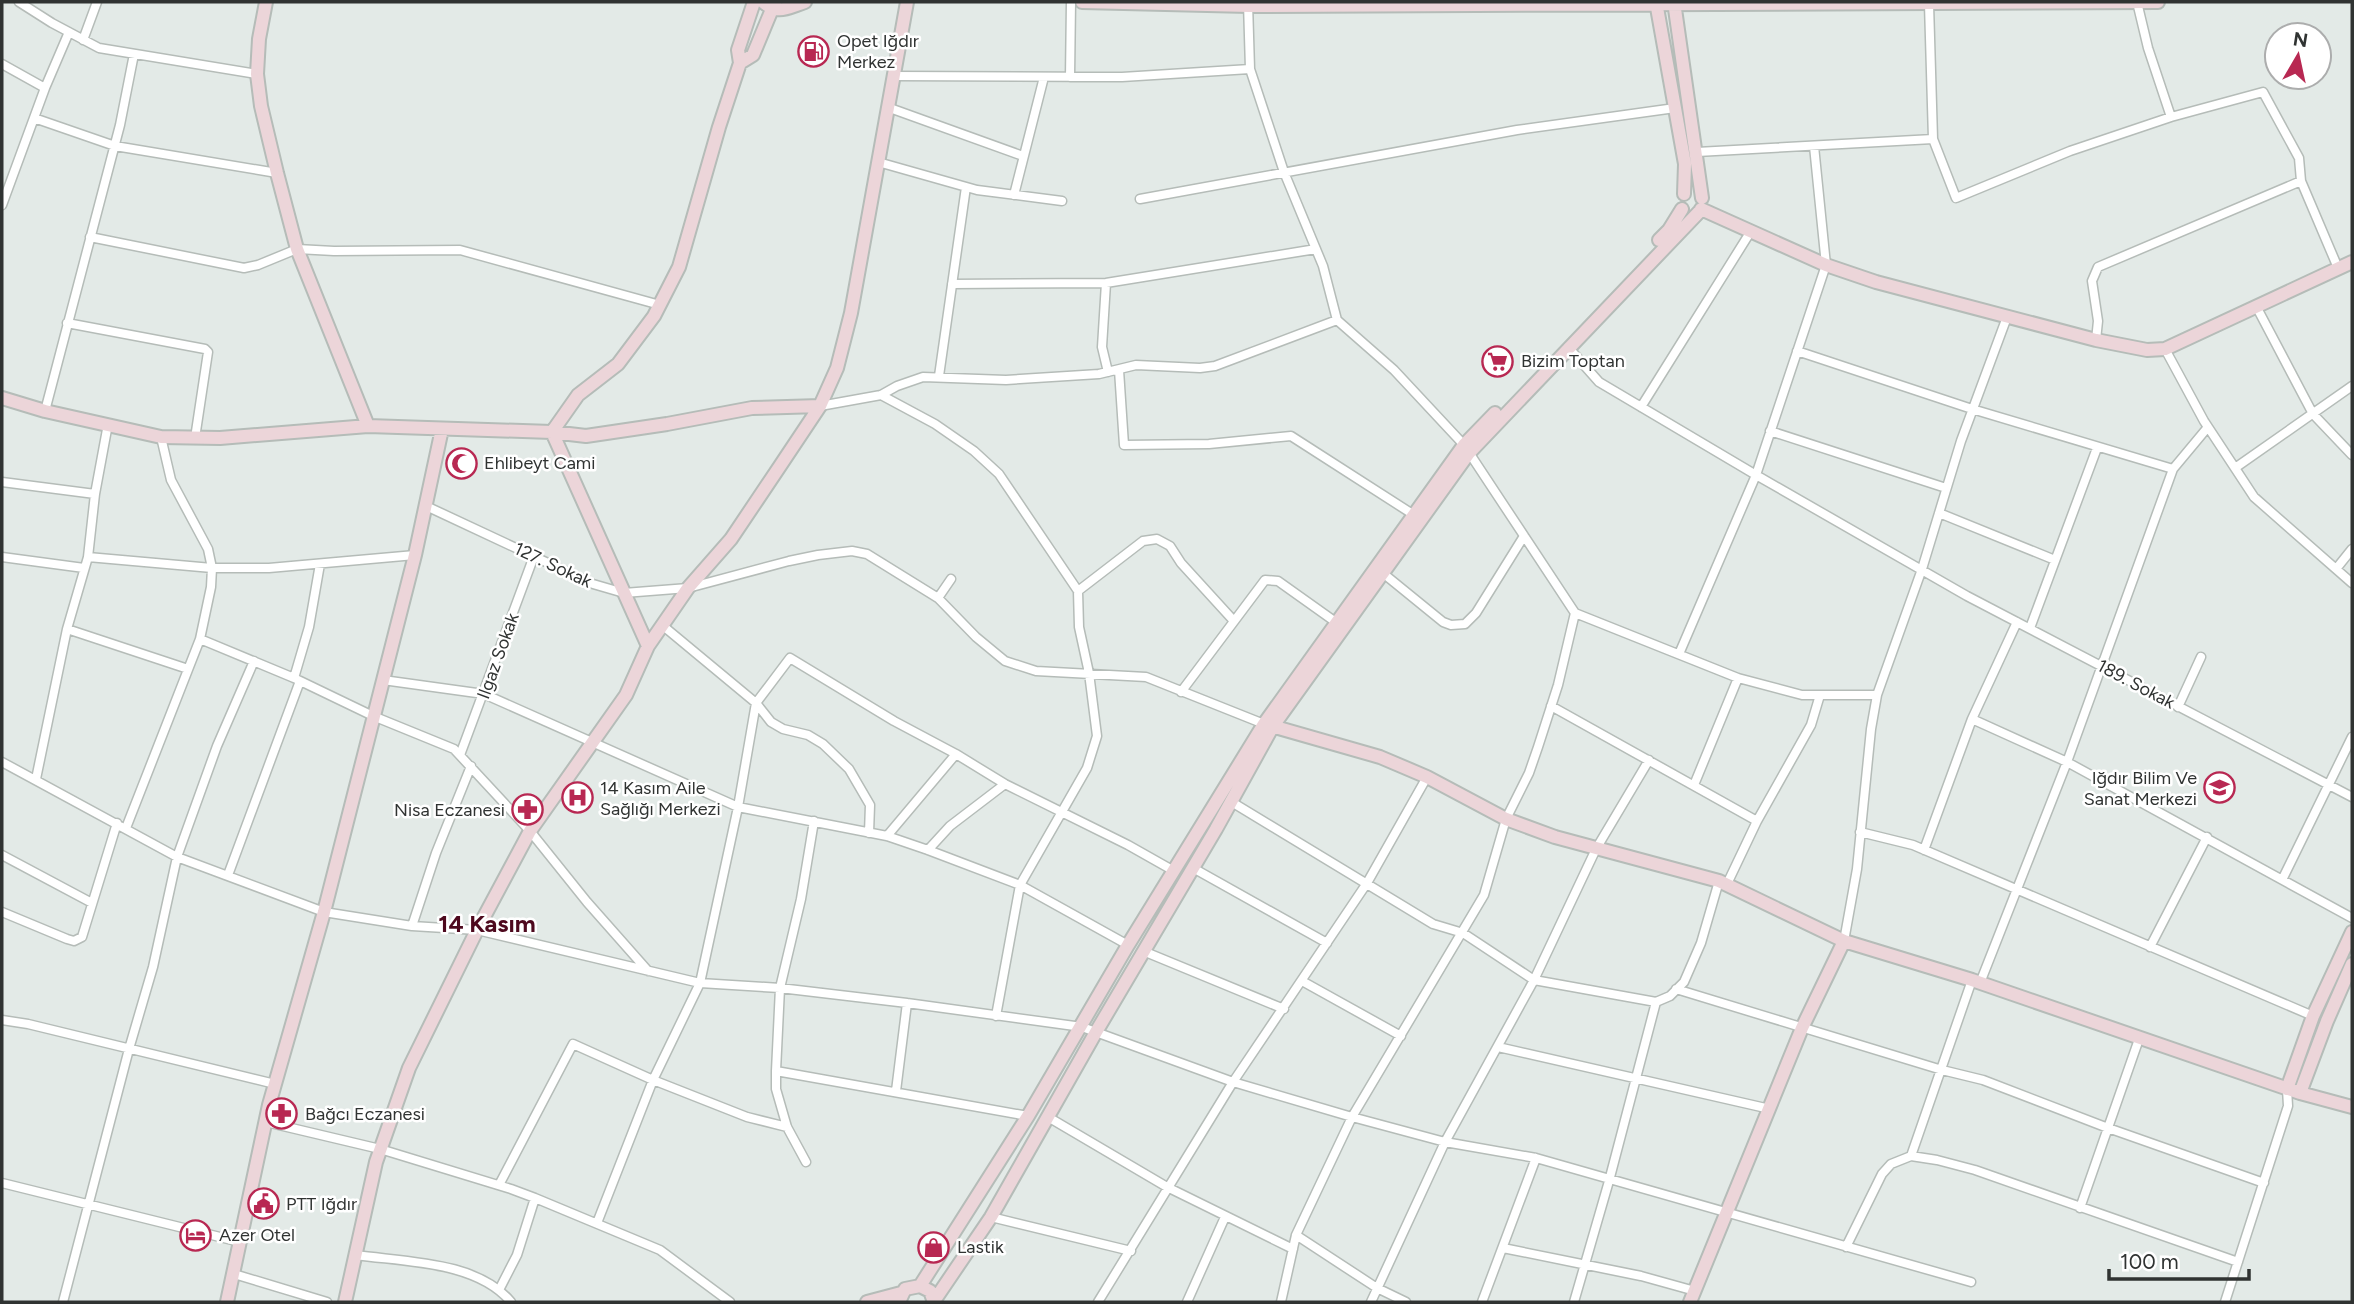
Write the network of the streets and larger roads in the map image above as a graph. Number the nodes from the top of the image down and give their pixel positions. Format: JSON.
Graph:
{"nodes":[{"id":1,"x":19,"y":2,"type":"edge"},
{"id":2,"x":97,"y":2,"type":"edge"},
{"id":3,"x":266,"y":2,"type":"edge"},
{"id":4,"x":754,"y":2,"type":"edge"},
{"id":5,"x":805,"y":2,"type":"edge"},
{"id":6,"x":907,"y":2,"type":"edge"},
{"id":7,"x":1071,"y":2,"type":"edge"},
{"id":8,"x":1082,"y":2,"type":"edge"},
{"id":9,"x":2137,"y":2,"type":"edge"},
{"id":10,"x":2158,"y":2,"type":"edge"},
{"id":11,"x":1657,"y":3,"type":"edge"},
{"id":12,"x":1675,"y":3,"type":"edge"},
{"id":13,"x":770,"y":4,"type":"edge"},
{"id":14,"x":1215,"y":4,"type":"edge"},
{"id":15,"x":1249,"y":4,"type":"edge"},
{"id":16,"x":1929,"y":4,"type":"junction"},
{"id":17,"x":69,"y":32,"type":"junction"},
{"id":18,"x":83,"y":40,"type":"junction"},
{"id":19,"x":134,"y":54,"type":"junction"},
{"id":20,"x":740,"y":63,"type":"junction"},
{"id":21,"x":2,"y":64,"type":"edge"},
{"id":22,"x":1250,"y":69,"type":"junction"},
{"id":23,"x":257,"y":74,"type":"junction"},
{"id":24,"x":892,"y":76,"type":"junction"},
{"id":25,"x":1044,"y":77,"type":"junction"},
{"id":26,"x":1070,"y":77,"type":"junction"},
{"id":27,"x":45,"y":88,"type":"junction"},
{"id":28,"x":887,"y":107,"type":"junction"},
{"id":29,"x":1675,"y":108,"type":"junction"},
{"id":30,"x":2171,"y":117,"type":"junction"},
{"id":31,"x":34,"y":118,"type":"junction"},
{"id":32,"x":1933,"y":139,"type":"junction"},
{"id":33,"x":114,"y":146,"type":"junction"},
{"id":34,"x":1814,"y":146,"type":"junction"},
{"id":35,"x":1697,"y":152,"type":"junction"},
{"id":36,"x":1023,"y":156,"type":"junction"},
{"id":37,"x":878,"y":163,"type":"junction"},
{"id":38,"x":1284,"y":172,"type":"junction"},
{"id":39,"x":277,"y":173,"type":"junction"},
{"id":40,"x":2301,"y":181,"type":"junction"},
{"id":41,"x":966,"y":187,"type":"junction"},
{"id":42,"x":1684,"y":194,"type":"junction"},
{"id":43,"x":1014,"y":195,"type":"junction"},
{"id":44,"x":1140,"y":199,"type":"dead end"},
{"id":45,"x":1062,"y":201,"type":"dead end"},
{"id":46,"x":2,"y":205,"type":"edge"},
{"id":47,"x":1701,"y":206,"type":"junction"},
{"id":48,"x":1682,"y":209,"type":"junction"},
{"id":49,"x":1751,"y":232,"type":"junction"},
{"id":50,"x":90,"y":237,"type":"junction"},
{"id":51,"x":297,"y":249,"type":"junction"},
{"id":52,"x":1316,"y":249,"type":"junction"},
{"id":53,"x":2352,"y":262,"type":"edge"},
{"id":54,"x":1826,"y":265,"type":"junction"},
{"id":55,"x":2337,"y":268,"type":"junction"},
{"id":56,"x":1106,"y":283,"type":"junction"},
{"id":57,"x":952,"y":284,"type":"junction"},
{"id":58,"x":660,"y":305,"type":"junction"},
{"id":59,"x":2256,"y":306,"type":"junction"},
{"id":60,"x":2007,"y":317,"type":"junction"},
{"id":61,"x":1337,"y":320,"type":"junction"},
{"id":62,"x":67,"y":323,"type":"junction"},
{"id":63,"x":2096,"y":340,"type":"junction"},
{"id":64,"x":1568,"y":347,"type":"junction"},
{"id":65,"x":2165,"y":349,"type":"junction"},
{"id":66,"x":1797,"y":351,"type":"junction"},
{"id":67,"x":1119,"y":370,"type":"junction"},
{"id":68,"x":1108,"y":372,"type":"junction"},
{"id":69,"x":939,"y":376,"type":"junction"},
{"id":70,"x":2352,"y":386,"type":"edge"},
{"id":71,"x":881,"y":395,"type":"junction"},
{"id":72,"x":2,"y":398,"type":"edge"},
{"id":73,"x":820,"y":406,"type":"junction"},
{"id":74,"x":1641,"y":407,"type":"junction"},
{"id":75,"x":1972,"y":409,"type":"junction"},
{"id":76,"x":45,"y":411,"type":"junction"},
{"id":77,"x":2313,"y":414,"type":"junction"},
{"id":78,"x":108,"y":425,"type":"junction"},
{"id":79,"x":368,"y":426,"type":"junction"},
{"id":80,"x":2208,"y":427,"type":"junction"},
{"id":81,"x":442,"y":429,"type":"junction"},
{"id":82,"x":1770,"y":431,"type":"junction"},
{"id":83,"x":552,"y":432,"type":"junction"},
{"id":84,"x":161,"y":437,"type":"junction"},
{"id":85,"x":195,"y":438,"type":"junction"},
{"id":86,"x":2097,"y":448,"type":"junction"},
{"id":87,"x":1466,"y":449,"type":"junction"},
{"id":88,"x":2352,"y":455,"type":"edge"},
{"id":89,"x":2235,"y":468,"type":"junction"},
{"id":90,"x":2173,"y":469,"type":"junction"},
{"id":91,"x":1756,"y":475,"type":"junction"},
{"id":92,"x":2,"y":482,"type":"edge"},
{"id":93,"x":1946,"y":488,"type":"junction"},
{"id":94,"x":95,"y":494,"type":"junction"},
{"id":95,"x":426,"y":506,"type":"junction"},
{"id":96,"x":1939,"y":513,"type":"junction"},
{"id":97,"x":1414,"y":515,"type":"junction"},
{"id":98,"x":1524,"y":536,"type":"junction"},
{"id":99,"x":2352,"y":549,"type":"edge"},
{"id":100,"x":415,"y":555,"type":"junction"},
{"id":101,"x":534,"y":556,"type":"junction"},
{"id":102,"x":2,"y":557,"type":"edge"},
{"id":103,"x":88,"y":557,"type":"junction"},
{"id":104,"x":2055,"y":560,"type":"junction"},
{"id":105,"x":320,"y":564,"type":"junction"},
{"id":106,"x":84,"y":568,"type":"junction"},
{"id":107,"x":212,"y":568,"type":"junction"},
{"id":108,"x":1922,"y":569,"type":"junction"},
{"id":109,"x":2336,"y":569,"type":"junction"},
{"id":110,"x":1384,"y":574,"type":"junction"},
{"id":111,"x":951,"y":579,"type":"dead end"},
{"id":112,"x":2352,"y":583,"type":"edge"},
{"id":113,"x":688,"y":588,"type":"junction"},
{"id":114,"x":1078,"y":591,"type":"junction"},
{"id":115,"x":624,"y":593,"type":"junction"},
{"id":116,"x":938,"y":598,"type":"junction"},
{"id":117,"x":1575,"y":614,"type":"junction"},
{"id":118,"x":1233,"y":620,"type":"junction"},
{"id":119,"x":2017,"y":622,"type":"junction"},
{"id":120,"x":1337,"y":623,"type":"junction"},
{"id":121,"x":662,"y":625,"type":"junction"},
{"id":122,"x":2029,"y":628,"type":"junction"},
{"id":123,"x":67,"y":629,"type":"junction"},
{"id":124,"x":200,"y":639,"type":"junction"},
{"id":125,"x":648,"y":646,"type":"junction"},
{"id":126,"x":1679,"y":654,"type":"junction"},
{"id":127,"x":2201,"y":657,"type":"dead end"},
{"id":128,"x":254,"y":661,"type":"junction"},
{"id":129,"x":2103,"y":667,"type":"junction"},
{"id":130,"x":188,"y":669,"type":"junction"},
{"id":131,"x":1089,"y":673,"type":"junction"},
{"id":132,"x":1738,"y":678,"type":"junction"},
{"id":133,"x":297,"y":679,"type":"junction"},
{"id":134,"x":383,"y":680,"type":"junction"},
{"id":135,"x":1181,"y":692,"type":"junction"},
{"id":136,"x":484,"y":694,"type":"junction"},
{"id":137,"x":1820,"y":695,"type":"junction"},
{"id":138,"x":1877,"y":695,"type":"junction"},
{"id":139,"x":756,"y":703,"type":"junction"},
{"id":140,"x":1551,"y":706,"type":"junction"},
{"id":141,"x":2178,"y":707,"type":"junction"},
{"id":142,"x":373,"y":716,"type":"junction"},
{"id":143,"x":1972,"y":719,"type":"junction"},
{"id":144,"x":1269,"y":725,"type":"junction"},
{"id":145,"x":2352,"y":737,"type":"edge"},
{"id":146,"x":594,"y":741,"type":"junction"},
{"id":147,"x":956,"y":754,"type":"junction"},
{"id":148,"x":460,"y":755,"type":"junction"},
{"id":149,"x":1649,"y":760,"type":"junction"},
{"id":150,"x":2,"y":762,"type":"edge"},
{"id":151,"x":2067,"y":762,"type":"junction"},
{"id":152,"x":471,"y":766,"type":"junction"},
{"id":153,"x":1427,"y":777,"type":"junction"},
{"id":154,"x":36,"y":779,"type":"junction"},
{"id":155,"x":1005,"y":784,"type":"junction"},
{"id":156,"x":1694,"y":785,"type":"junction"},
{"id":157,"x":2328,"y":785,"type":"junction"},
{"id":158,"x":2352,"y":797,"type":"edge"},
{"id":159,"x":1226,"y":798,"type":"junction"},
{"id":160,"x":738,"y":807,"type":"junction"},
{"id":161,"x":1061,"y":814,"type":"junction"},
{"id":162,"x":1506,"y":819,"type":"junction"},
{"id":163,"x":814,"y":821,"type":"junction"},
{"id":164,"x":1757,"y":821,"type":"junction"},
{"id":165,"x":117,"y":823,"type":"junction"},
{"id":166,"x":126,"y":828,"type":"junction"},
{"id":167,"x":530,"y":831,"type":"junction"},
{"id":168,"x":869,"y":832,"type":"junction"},
{"id":169,"x":1860,"y":832,"type":"junction"},
{"id":170,"x":887,"y":836,"type":"junction"},
{"id":171,"x":2207,"y":837,"type":"junction"},
{"id":172,"x":1596,"y":849,"type":"junction"},
{"id":173,"x":928,"y":850,"type":"junction"},
{"id":174,"x":1924,"y":850,"type":"junction"},
{"id":175,"x":2,"y":855,"type":"edge"},
{"id":176,"x":177,"y":856,"type":"junction"},
{"id":177,"x":1193,"y":868,"type":"junction"},
{"id":178,"x":1174,"y":871,"type":"junction"},
{"id":179,"x":228,"y":875,"type":"junction"},
{"id":180,"x":2283,"y":878,"type":"junction"},
{"id":181,"x":1723,"y":882,"type":"junction"},
{"id":182,"x":1367,"y":883,"type":"junction"},
{"id":183,"x":1020,"y":885,"type":"junction"},
{"id":184,"x":2017,"y":890,"type":"junction"},
{"id":185,"x":92,"y":903,"type":"junction"},
{"id":186,"x":2,"y":912,"type":"edge"},
{"id":187,"x":324,"y":912,"type":"junction"},
{"id":188,"x":2352,"y":918,"type":"edge"},
{"id":189,"x":412,"y":926,"type":"junction"},
{"id":190,"x":477,"y":930,"type":"junction"},
{"id":191,"x":2352,"y":932,"type":"edge"},
{"id":192,"x":1463,"y":933,"type":"junction"},
{"id":193,"x":1844,"y":941,"type":"junction"},
{"id":194,"x":1327,"y":943,"type":"junction"},
{"id":195,"x":1128,"y":945,"type":"junction"},
{"id":196,"x":2150,"y":947,"type":"junction"},
{"id":197,"x":1143,"y":951,"type":"junction"},
{"id":198,"x":648,"y":971,"type":"junction"},
{"id":199,"x":2351,"y":972,"type":"edge"},
{"id":200,"x":1534,"y":979,"type":"junction"},
{"id":201,"x":1302,"y":981,"type":"junction"},
{"id":202,"x":1976,"y":982,"type":"junction"},
{"id":203,"x":700,"y":983,"type":"junction"},
{"id":204,"x":780,"y":988,"type":"junction"},
{"id":205,"x":1676,"y":989,"type":"junction"},
{"id":206,"x":1656,"y":1002,"type":"junction"},
{"id":207,"x":907,"y":1003,"type":"junction"},
{"id":208,"x":1284,"y":1009,"type":"junction"},
{"id":209,"x":996,"y":1016,"type":"junction"},
{"id":210,"x":2313,"y":1016,"type":"junction"},
{"id":211,"x":2,"y":1020,"type":"edge"},
{"id":212,"x":1082,"y":1027,"type":"junction"},
{"id":213,"x":1802,"y":1028,"type":"junction"},
{"id":214,"x":1096,"y":1032,"type":"junction"},
{"id":215,"x":1401,"y":1036,"type":"junction"},
{"id":216,"x":2139,"y":1039,"type":"junction"},
{"id":217,"x":1498,"y":1047,"type":"junction"},
{"id":218,"x":129,"y":1049,"type":"junction"},
{"id":219,"x":1941,"y":1070,"type":"junction"},
{"id":220,"x":776,"y":1071,"type":"junction"},
{"id":221,"x":1634,"y":1079,"type":"junction"},
{"id":222,"x":653,"y":1080,"type":"junction"},
{"id":223,"x":1233,"y":1082,"type":"junction"},
{"id":224,"x":275,"y":1084,"type":"junction"},
{"id":225,"x":2287,"y":1089,"type":"junction"},
{"id":226,"x":896,"y":1091,"type":"junction"},
{"id":227,"x":2300,"y":1093,"type":"junction"},
{"id":228,"x":2288,"y":1106,"type":"junction"},
{"id":229,"x":2352,"y":1107,"type":"edge"},
{"id":230,"x":1770,"y":1109,"type":"junction"},
{"id":231,"x":1028,"y":1116,"type":"junction"},
{"id":232,"x":1048,"y":1117,"type":"junction"},
{"id":233,"x":1352,"y":1117,"type":"junction"},
{"id":234,"x":266,"y":1122,"type":"junction"},
{"id":235,"x":787,"y":1127,"type":"junction"},
{"id":236,"x":2108,"y":1128,"type":"junction"},
{"id":237,"x":1445,"y":1142,"type":"junction"},
{"id":238,"x":380,"y":1149,"type":"junction"},
{"id":239,"x":1911,"y":1156,"type":"junction"},
{"id":240,"x":1536,"y":1158,"type":"junction"},
{"id":241,"x":806,"y":1162,"type":"dead end"},
{"id":242,"x":1609,"y":1181,"type":"junction"},
{"id":243,"x":2,"y":1183,"type":"edge"},
{"id":244,"x":2264,"y":1183,"type":"junction"},
{"id":245,"x":499,"y":1185,"type":"junction"},
{"id":246,"x":1167,"y":1187,"type":"junction"},
{"id":247,"x":535,"y":1198,"type":"junction"},
{"id":248,"x":87,"y":1205,"type":"junction"},
{"id":249,"x":2080,"y":1208,"type":"junction"},
{"id":250,"x":1726,"y":1213,"type":"junction"},
{"id":251,"x":991,"y":1217,"type":"junction"},
{"id":252,"x":1224,"y":1217,"type":"junction"},
{"id":253,"x":597,"y":1223,"type":"junction"},
{"id":254,"x":1296,"y":1236,"type":"junction"},
{"id":255,"x":240,"y":1242,"type":"junction"},
{"id":256,"x":1846,"y":1247,"type":"junction"},
{"id":257,"x":1503,"y":1248,"type":"junction"},
{"id":258,"x":1293,"y":1249,"type":"junction"},
{"id":259,"x":1131,"y":1251,"type":"junction"},
{"id":260,"x":356,"y":1255,"type":"junction"},
{"id":261,"x":2238,"y":1262,"type":"junction"},
{"id":262,"x":1585,"y":1266,"type":"junction"},
{"id":263,"x":234,"y":1274,"type":"junction"},
{"id":264,"x":1971,"y":1282,"type":"dead end"},
{"id":265,"x":920,"y":1286,"type":"junction"},
{"id":266,"x":1377,"y":1288,"type":"junction"},
{"id":267,"x":499,"y":1290,"type":"junction"},
{"id":268,"x":1693,"y":1296,"type":"edge"},
{"id":269,"x":900,"y":1298,"type":"edge"},
{"id":270,"x":63,"y":1302,"type":"edge"},
{"id":271,"x":227,"y":1302,"type":"edge"},
{"id":272,"x":327,"y":1302,"type":"edge"},
{"id":273,"x":345,"y":1302,"type":"edge"},
{"id":274,"x":511,"y":1302,"type":"edge"},
{"id":275,"x":730,"y":1302,"type":"edge"},
{"id":276,"x":867,"y":1302,"type":"edge"},
{"id":277,"x":934,"y":1302,"type":"edge"},
{"id":278,"x":1098,"y":1302,"type":"edge"},
{"id":279,"x":1187,"y":1302,"type":"edge"},
{"id":280,"x":1281,"y":1302,"type":"edge"},
{"id":281,"x":1371,"y":1302,"type":"edge"},
{"id":282,"x":1406,"y":1302,"type":"edge"},
{"id":283,"x":1482,"y":1302,"type":"edge"},
{"id":284,"x":1574,"y":1302,"type":"edge"},
{"id":285,"x":2225,"y":1302,"type":"edge"}],
"edges":[{"from":1,"to":17,"type":"street"},
{"from":2,"to":18,"type":"street"},
{"from":3,"to":23,"type":"street"},
{"from":4,"to":20,"type":"street"},
{"from":5,"to":13,"type":"street"},
{"from":6,"to":24,"type":"street"},
{"from":7,"to":26,"type":"street"},
{"from":8,"to":14,"type":"street"},
{"from":9,"to":10,"type":"street"},
{"from":9,"to":16,"type":"street"},
{"from":9,"to":30,"type":"street"},
{"from":11,"to":12,"type":"street"},
{"from":11,"to":15,"type":"street"},
{"from":11,"to":29,"type":"street"},
{"from":12,"to":16,"type":"street"},
{"from":12,"to":35,"type":"street"},
{"from":13,"to":20,"type":"street"},
{"from":14,"to":15,"type":"street"},
{"from":15,"to":22,"type":"street"},
{"from":16,"to":32,"type":"street"},
{"from":17,"to":18,"type":"street"},
{"from":17,"to":27,"type":"street"},
{"from":18,"to":19,"type":"street"},
{"from":19,"to":23,"type":"street"},
{"from":19,"to":33,"type":"street"},
{"from":20,"to":58,"type":"street"},
{"from":21,"to":27,"type":"street"},
{"from":22,"to":26,"type":"street"},
{"from":22,"to":38,"type":"street"},
{"from":23,"to":39,"type":"street"},
{"from":24,"to":25,"type":"street"},
{"from":24,"to":28,"type":"street"},
{"from":25,"to":26,"type":"street"},
{"from":25,"to":36,"type":"street"},
{"from":27,"to":31,"type":"street"},
{"from":28,"to":36,"type":"street"},
{"from":28,"to":37,"type":"street"},
{"from":29,"to":38,"type":"street"},
{"from":29,"to":42,"type":"street"},
{"from":30,"to":32,"type":"street"},
{"from":30,"to":40,"type":"street"},
{"from":31,"to":33,"type":"street"},
{"from":31,"to":46,"type":"street"},
{"from":32,"to":34,"type":"street"},
{"from":33,"to":39,"type":"street"},
{"from":33,"to":50,"type":"street"},
{"from":34,"to":35,"type":"street"},
{"from":34,"to":54,"type":"street"},
{"from":35,"to":47,"type":"street"},
{"from":36,"to":43,"type":"street"},
{"from":37,"to":41,"type":"street"},
{"from":37,"to":73,"type":"street"},
{"from":38,"to":44,"type":"street"},
{"from":38,"to":52,"type":"street"},
{"from":39,"to":51,"type":"street"},
{"from":40,"to":55,"type":"street"},
{"from":40,"to":63,"type":"street"},
{"from":41,"to":43,"type":"street"},
{"from":41,"to":57,"type":"street"},
{"from":42,"to":47,"type":"street"},
{"from":42,"to":48,"type":"street"},
{"from":43,"to":45,"type":"street"},
{"from":47,"to":48,"type":"street"},
{"from":47,"to":49,"type":"street"},
{"from":47,"to":64,"type":"street"},
{"from":48,"to":87,"type":"street"},
{"from":49,"to":54,"type":"street"},
{"from":49,"to":74,"type":"street"},
{"from":50,"to":51,"type":"street"},
{"from":50,"to":62,"type":"street"},
{"from":51,"to":58,"type":"street"},
{"from":51,"to":79,"type":"street"},
{"from":52,"to":56,"type":"street"},
{"from":52,"to":61,"type":"street"},
{"from":53,"to":55,"type":"street"},
{"from":54,"to":60,"type":"street"},
{"from":54,"to":66,"type":"street"},
{"from":55,"to":59,"type":"street"},
{"from":56,"to":57,"type":"street"},
{"from":56,"to":68,"type":"street"},
{"from":57,"to":69,"type":"street"},
{"from":58,"to":83,"type":"street"},
{"from":59,"to":65,"type":"street"},
{"from":59,"to":77,"type":"street"},
{"from":60,"to":63,"type":"street"},
{"from":60,"to":75,"type":"street"},
{"from":61,"to":67,"type":"street"},
{"from":61,"to":87,"type":"street"},
{"from":62,"to":76,"type":"street"},
{"from":62,"to":85,"type":"street"},
{"from":63,"to":65,"type":"street"},
{"from":64,"to":74,"type":"street","name":"189. Sokak"},
{"from":64,"to":87,"type":"street"},
{"from":65,"to":80,"type":"street"},
{"from":66,"to":75,"type":"street"},
{"from":66,"to":82,"type":"street"},
{"from":67,"to":68,"type":"street"},
{"from":67,"to":97,"type":"street"},
{"from":68,"to":69,"type":"street"},
{"from":69,"to":71,"type":"street"},
{"from":70,"to":77,"type":"street"},
{"from":71,"to":73,"type":"street"},
{"from":71,"to":114,"type":"street"},
{"from":72,"to":76,"type":"street"},
{"from":73,"to":83,"type":"street"},
{"from":73,"to":113,"type":"street"},
{"from":74,"to":91,"type":"street","name":"189. Sokak"},
{"from":75,"to":86,"type":"street"},
{"from":75,"to":93,"type":"street"},
{"from":76,"to":78,"type":"street"},
{"from":77,"to":88,"type":"street"},
{"from":77,"to":89,"type":"street"},
{"from":78,"to":84,"type":"street"},
{"from":78,"to":94,"type":"street"},
{"from":79,"to":81,"type":"street"},
{"from":79,"to":85,"type":"street"},
{"from":80,"to":89,"type":"street"},
{"from":80,"to":90,"type":"street"},
{"from":81,"to":83,"type":"street"},
{"from":81,"to":95,"type":"street"},
{"from":82,"to":91,"type":"street"},
{"from":82,"to":93,"type":"street"},
{"from":83,"to":115,"type":"street"},
{"from":84,"to":85,"type":"street"},
{"from":84,"to":107,"type":"street"},
{"from":86,"to":90,"type":"street"},
{"from":86,"to":104,"type":"street"},
{"from":87,"to":97,"type":"street"},
{"from":87,"to":98,"type":"street"},
{"from":87,"to":110,"type":"street"},
{"from":89,"to":109,"type":"street"},
{"from":90,"to":129,"type":"street"},
{"from":91,"to":108,"type":"street","name":"189. Sokak"},
{"from":91,"to":126,"type":"street"},
{"from":92,"to":94,"type":"street"},
{"from":93,"to":96,"type":"street"},
{"from":94,"to":103,"type":"street"},
{"from":95,"to":100,"type":"street"},
{"from":95,"to":101,"type":"street","name":"127. Sokak"},
{"from":96,"to":104,"type":"street"},
{"from":96,"to":108,"type":"street"},
{"from":97,"to":120,"type":"street"},
{"from":98,"to":110,"type":"street"},
{"from":98,"to":117,"type":"street"},
{"from":99,"to":109,"type":"street"},
{"from":100,"to":105,"type":"street"},
{"from":100,"to":134,"type":"street"},
{"from":101,"to":115,"type":"street","name":"127. Sokak"},
{"from":101,"to":136,"type":"street","name":"Ilgaz Sokak"},
{"from":102,"to":106,"type":"street"},
{"from":103,"to":106,"type":"street"},
{"from":103,"to":107,"type":"street"},
{"from":104,"to":122,"type":"street"},
{"from":105,"to":107,"type":"street"},
{"from":105,"to":133,"type":"street"},
{"from":106,"to":123,"type":"street"},
{"from":107,"to":124,"type":"street"},
{"from":108,"to":119,"type":"street","name":"189. Sokak"},
{"from":108,"to":138,"type":"street"},
{"from":109,"to":112,"type":"street"},
{"from":110,"to":144,"type":"street"},
{"from":111,"to":116,"type":"street"},
{"from":113,"to":115,"type":"street","name":"127. Sokak"},
{"from":113,"to":116,"type":"street","name":"127. Sokak"},
{"from":113,"to":121,"type":"street"},
{"from":114,"to":118,"type":"street"},
{"from":114,"to":131,"type":"street"},
{"from":115,"to":125,"type":"street"},
{"from":116,"to":131,"type":"street","name":"127. Sokak"},
{"from":117,"to":126,"type":"street"},
{"from":117,"to":140,"type":"street"},
{"from":118,"to":120,"type":"street"},
{"from":118,"to":135,"type":"street"},
{"from":119,"to":122,"type":"street","name":"189. Sokak"},
{"from":119,"to":143,"type":"street"},
{"from":120,"to":144,"type":"street"},
{"from":121,"to":125,"type":"street"},
{"from":121,"to":139,"type":"street"},
{"from":122,"to":129,"type":"street","name":"189. Sokak"},
{"from":123,"to":130,"type":"street"},
{"from":123,"to":154,"type":"street"},
{"from":124,"to":128,"type":"street"},
{"from":124,"to":130,"type":"street"},
{"from":125,"to":146,"type":"street"},
{"from":126,"to":132,"type":"street"},
{"from":127,"to":141,"type":"street"},
{"from":128,"to":133,"type":"street"},
{"from":128,"to":176,"type":"street"},
{"from":129,"to":141,"type":"street","name":"189. Sokak"},
{"from":129,"to":151,"type":"street"},
{"from":130,"to":166,"type":"street"},
{"from":131,"to":135,"type":"street","name":"127. Sokak"},
{"from":131,"to":161,"type":"street"},
{"from":132,"to":137,"type":"street"},
{"from":132,"to":156,"type":"street"},
{"from":133,"to":142,"type":"street"},
{"from":133,"to":179,"type":"street"},
{"from":134,"to":136,"type":"street"},
{"from":134,"to":142,"type":"street"},
{"from":135,"to":144,"type":"street","name":"127. Sokak"},
{"from":136,"to":146,"type":"street"},
{"from":136,"to":148,"type":"street","name":"Ilgaz Sokak"},
{"from":137,"to":138,"type":"street"},
{"from":137,"to":164,"type":"street"},
{"from":138,"to":169,"type":"street"},
{"from":139,"to":147,"type":"street"},
{"from":139,"to":160,"type":"street"},
{"from":139,"to":168,"type":"street"},
{"from":140,"to":149,"type":"street"},
{"from":140,"to":162,"type":"street"},
{"from":141,"to":157,"type":"street","name":"189. Sokak"},
{"from":142,"to":148,"type":"street"},
{"from":142,"to":187,"type":"street"},
{"from":143,"to":151,"type":"street"},
{"from":143,"to":174,"type":"street"},
{"from":144,"to":153,"type":"street"},
{"from":144,"to":159,"type":"street"},
{"from":145,"to":157,"type":"street"},
{"from":146,"to":160,"type":"street"},
{"from":146,"to":167,"type":"street"},
{"from":147,"to":155,"type":"street"},
{"from":147,"to":170,"type":"street"},
{"from":148,"to":152,"type":"street"},
{"from":149,"to":156,"type":"street"},
{"from":149,"to":172,"type":"street"},
{"from":150,"to":154,"type":"street"},
{"from":151,"to":171,"type":"street"},
{"from":151,"to":184,"type":"street"},
{"from":152,"to":167,"type":"street"},
{"from":152,"to":189,"type":"street"},
{"from":153,"to":162,"type":"street"},
{"from":153,"to":182,"type":"street"},
{"from":154,"to":165,"type":"street"},
{"from":155,"to":161,"type":"street"},
{"from":155,"to":173,"type":"street"},
{"from":156,"to":164,"type":"street"},
{"from":157,"to":158,"type":"street","name":"189. Sokak"},
{"from":157,"to":180,"type":"street"},
{"from":159,"to":177,"type":"street"},
{"from":159,"to":178,"type":"street"},
{"from":159,"to":182,"type":"street"},
{"from":160,"to":163,"type":"street"},
{"from":160,"to":203,"type":"street"},
{"from":161,"to":178,"type":"street"},
{"from":161,"to":183,"type":"street"},
{"from":162,"to":172,"type":"street"},
{"from":162,"to":192,"type":"street"},
{"from":163,"to":168,"type":"street"},
{"from":163,"to":204,"type":"street"},
{"from":164,"to":181,"type":"street"},
{"from":165,"to":166,"type":"street"},
{"from":165,"to":185,"type":"street"},
{"from":166,"to":176,"type":"street"},
{"from":167,"to":190,"type":"street"},
{"from":167,"to":198,"type":"street"},
{"from":168,"to":170,"type":"street"},
{"from":169,"to":174,"type":"street"},
{"from":169,"to":193,"type":"street"},
{"from":170,"to":173,"type":"street"},
{"from":171,"to":180,"type":"street"},
{"from":171,"to":196,"type":"street"},
{"from":172,"to":181,"type":"street"},
{"from":172,"to":200,"type":"street"},
{"from":173,"to":183,"type":"street"},
{"from":174,"to":184,"type":"street"},
{"from":175,"to":185,"type":"street"},
{"from":176,"to":179,"type":"street"},
{"from":176,"to":218,"type":"street"},
{"from":177,"to":194,"type":"street"},
{"from":177,"to":197,"type":"street"},
{"from":178,"to":195,"type":"street"},
{"from":179,"to":187,"type":"street"},
{"from":180,"to":188,"type":"street"},
{"from":181,"to":193,"type":"street"},
{"from":181,"to":205,"type":"street"},
{"from":182,"to":192,"type":"street"},
{"from":182,"to":194,"type":"street"},
{"from":183,"to":195,"type":"street"},
{"from":183,"to":209,"type":"street"},
{"from":184,"to":196,"type":"street"},
{"from":184,"to":202,"type":"street"},
{"from":185,"to":186,"type":"street"},
{"from":187,"to":189,"type":"street"},
{"from":187,"to":224,"type":"street"},
{"from":189,"to":190,"type":"street"},
{"from":190,"to":198,"type":"street"},
{"from":190,"to":238,"type":"street"},
{"from":191,"to":210,"type":"street"},
{"from":192,"to":200,"type":"street"},
{"from":192,"to":215,"type":"street"},
{"from":193,"to":202,"type":"street"},
{"from":193,"to":213,"type":"street"},
{"from":194,"to":201,"type":"street"},
{"from":195,"to":212,"type":"street"},
{"from":196,"to":210,"type":"street"},
{"from":197,"to":208,"type":"street"},
{"from":197,"to":214,"type":"street"},
{"from":198,"to":203,"type":"street"},
{"from":199,"to":227,"type":"street"},
{"from":200,"to":206,"type":"street"},
{"from":200,"to":217,"type":"street"},
{"from":201,"to":208,"type":"street"},
{"from":201,"to":215,"type":"street"},
{"from":202,"to":216,"type":"street"},
{"from":202,"to":219,"type":"street"},
{"from":203,"to":204,"type":"street"},
{"from":203,"to":222,"type":"street"},
{"from":204,"to":207,"type":"street"},
{"from":204,"to":220,"type":"street"},
{"from":205,"to":206,"type":"street"},
{"from":205,"to":213,"type":"street"},
{"from":206,"to":221,"type":"street"},
{"from":207,"to":209,"type":"street"},
{"from":207,"to":226,"type":"street"},
{"from":208,"to":223,"type":"street"},
{"from":209,"to":212,"type":"street"},
{"from":210,"to":225,"type":"street"},
{"from":211,"to":218,"type":"street"},
{"from":212,"to":214,"type":"street"},
{"from":212,"to":231,"type":"street"},
{"from":213,"to":219,"type":"street"},
{"from":213,"to":230,"type":"street"},
{"from":214,"to":223,"type":"street"},
{"from":214,"to":232,"type":"street"},
{"from":215,"to":233,"type":"street"},
{"from":216,"to":225,"type":"street"},
{"from":216,"to":236,"type":"street"},
{"from":217,"to":221,"type":"street"},
{"from":217,"to":237,"type":"street"},
{"from":218,"to":224,"type":"street"},
{"from":218,"to":248,"type":"street"},
{"from":219,"to":236,"type":"street"},
{"from":219,"to":239,"type":"street"},
{"from":220,"to":226,"type":"street"},
{"from":220,"to":235,"type":"street"},
{"from":221,"to":230,"type":"street"},
{"from":221,"to":242,"type":"street"},
{"from":222,"to":235,"type":"street"},
{"from":222,"to":245,"type":"street"},
{"from":222,"to":253,"type":"street"},
{"from":223,"to":233,"type":"street"},
{"from":223,"to":246,"type":"street"},
{"from":224,"to":234,"type":"street"},
{"from":225,"to":227,"type":"street"},
{"from":225,"to":228,"type":"street"},
{"from":226,"to":231,"type":"street"},
{"from":227,"to":228,"type":"street"},
{"from":227,"to":229,"type":"street"},
{"from":228,"to":244,"type":"street"},
{"from":230,"to":250,"type":"street"},
{"from":231,"to":265,"type":"street"},
{"from":232,"to":246,"type":"street"},
{"from":232,"to":251,"type":"street"},
{"from":233,"to":237,"type":"street"},
{"from":233,"to":254,"type":"street"},
{"from":234,"to":238,"type":"street"},
{"from":234,"to":255,"type":"street"},
{"from":235,"to":241,"type":"street"},
{"from":236,"to":244,"type":"street"},
{"from":236,"to":249,"type":"street"},
{"from":237,"to":240,"type":"street"},
{"from":237,"to":266,"type":"street"},
{"from":238,"to":245,"type":"street"},
{"from":238,"to":260,"type":"street"},
{"from":239,"to":249,"type":"street"},
{"from":239,"to":256,"type":"street"},
{"from":240,"to":242,"type":"street"},
{"from":240,"to":257,"type":"street"},
{"from":242,"to":250,"type":"street"},
{"from":242,"to":262,"type":"street"},
{"from":243,"to":248,"type":"street"},
{"from":244,"to":261,"type":"street"},
{"from":245,"to":247,"type":"street"},
{"from":246,"to":252,"type":"street"},
{"from":246,"to":259,"type":"street"},
{"from":247,"to":253,"type":"street"},
{"from":247,"to":267,"type":"street"},
{"from":248,"to":255,"type":"street"},
{"from":248,"to":270,"type":"street"},
{"from":249,"to":261,"type":"street"},
{"from":250,"to":256,"type":"street"},
{"from":250,"to":268,"type":"street"},
{"from":251,"to":259,"type":"street"},
{"from":251,"to":277,"type":"street"},
{"from":252,"to":258,"type":"street"},
{"from":252,"to":279,"type":"street"},
{"from":253,"to":275,"type":"street"},
{"from":254,"to":258,"type":"street"},
{"from":254,"to":266,"type":"street"},
{"from":255,"to":263,"type":"street"},
{"from":256,"to":264,"type":"street"},
{"from":257,"to":262,"type":"street"},
{"from":257,"to":283,"type":"street"},
{"from":258,"to":280,"type":"street"},
{"from":259,"to":278,"type":"street"},
{"from":260,"to":267,"type":"street"},
{"from":260,"to":273,"type":"street"},
{"from":261,"to":285,"type":"street"},
{"from":262,"to":268,"type":"street"},
{"from":262,"to":284,"type":"street"},
{"from":263,"to":271,"type":"street"},
{"from":263,"to":272,"type":"street"},
{"from":265,"to":269,"type":"street"},
{"from":265,"to":277,"type":"street"},
{"from":266,"to":281,"type":"street"},
{"from":266,"to":282,"type":"street"},
{"from":267,"to":274,"type":"street"},
{"from":269,"to":276,"type":"street"}]}
